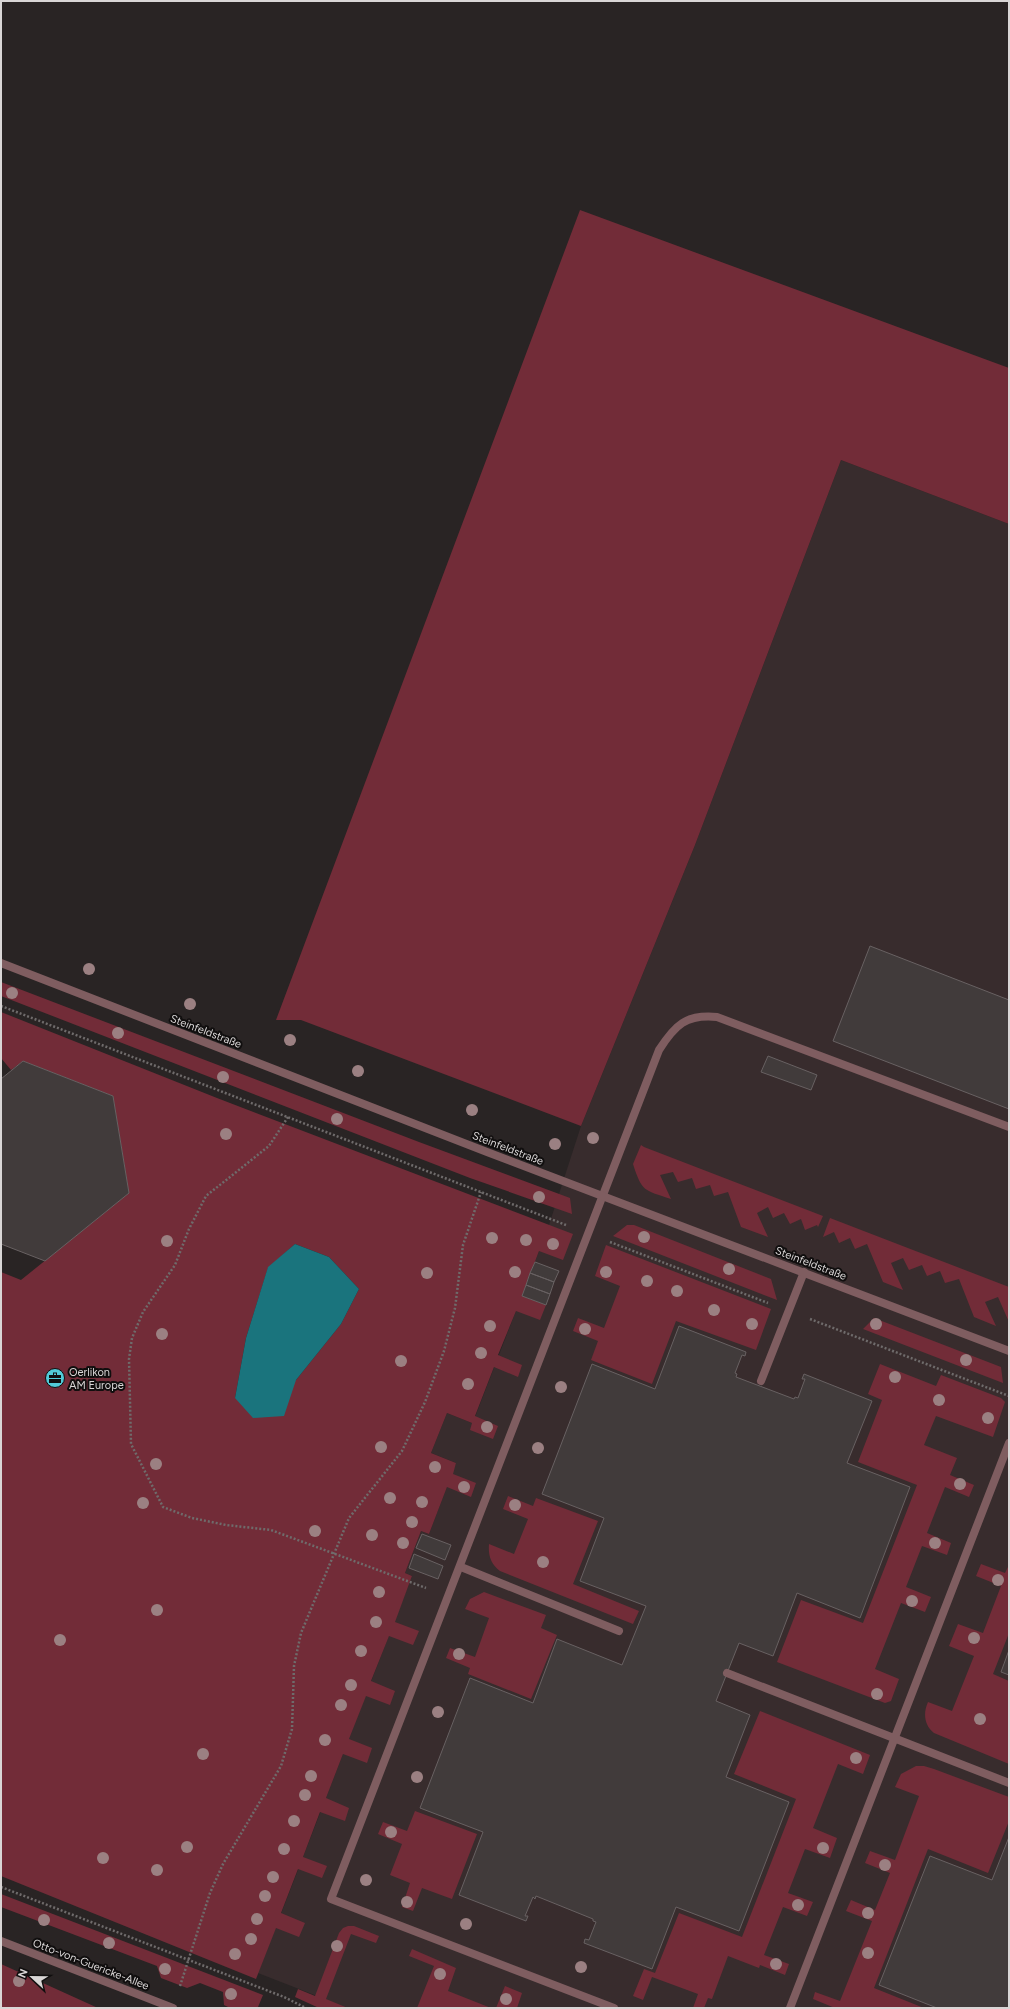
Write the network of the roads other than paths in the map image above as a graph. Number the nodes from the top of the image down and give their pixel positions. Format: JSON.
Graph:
{"nodes":[{"id":1,"x":1,"y":963,"type":"edge"},
{"id":2,"x":1009,"y":1126,"type":"edge"},
{"id":3,"x":604,"y":1196,"type":"junction"},
{"id":4,"x":804,"y":1272,"type":"junction"},
{"id":5,"x":1009,"y":1350,"type":"edge"},
{"id":6,"x":761,"y":1381,"type":"dead end"},
{"id":7,"x":1009,"y":1443,"type":"edge"},
{"id":8,"x":461,"y":1567,"type":"junction"},
{"id":9,"x":620,"y":1631,"type":"dead end"},
{"id":10,"x":727,"y":1673,"type":"dead end"},
{"id":11,"x":895,"y":1738,"type":"junction"},
{"id":12,"x":1009,"y":1783,"type":"edge"},
{"id":13,"x":1,"y":1941,"type":"edge"},
{"id":14,"x":172,"y":2008,"type":"edge"},
{"id":15,"x":614,"y":2008,"type":"edge"},
{"id":16,"x":790,"y":2008,"type":"edge"}],
"edges":[{"from":1,"to":3,"type":"street","name":"Steinfeldstraße"},
{"from":2,"to":3,"type":"street"},
{"from":3,"to":4,"type":"street","name":"Steinfeldstraße"},
{"from":3,"to":8,"type":"street"},
{"from":4,"to":5,"type":"street","name":"Steinfeldstraße"},
{"from":4,"to":6,"type":"street"},
{"from":7,"to":11,"type":"street"},
{"from":8,"to":9,"type":"street"},
{"from":8,"to":15,"type":"street"},
{"from":10,"to":11,"type":"street"},
{"from":11,"to":12,"type":"street"},
{"from":11,"to":16,"type":"street"},
{"from":13,"to":14,"type":"street","name":"Otto-von-Guericke-Allee"}]}
